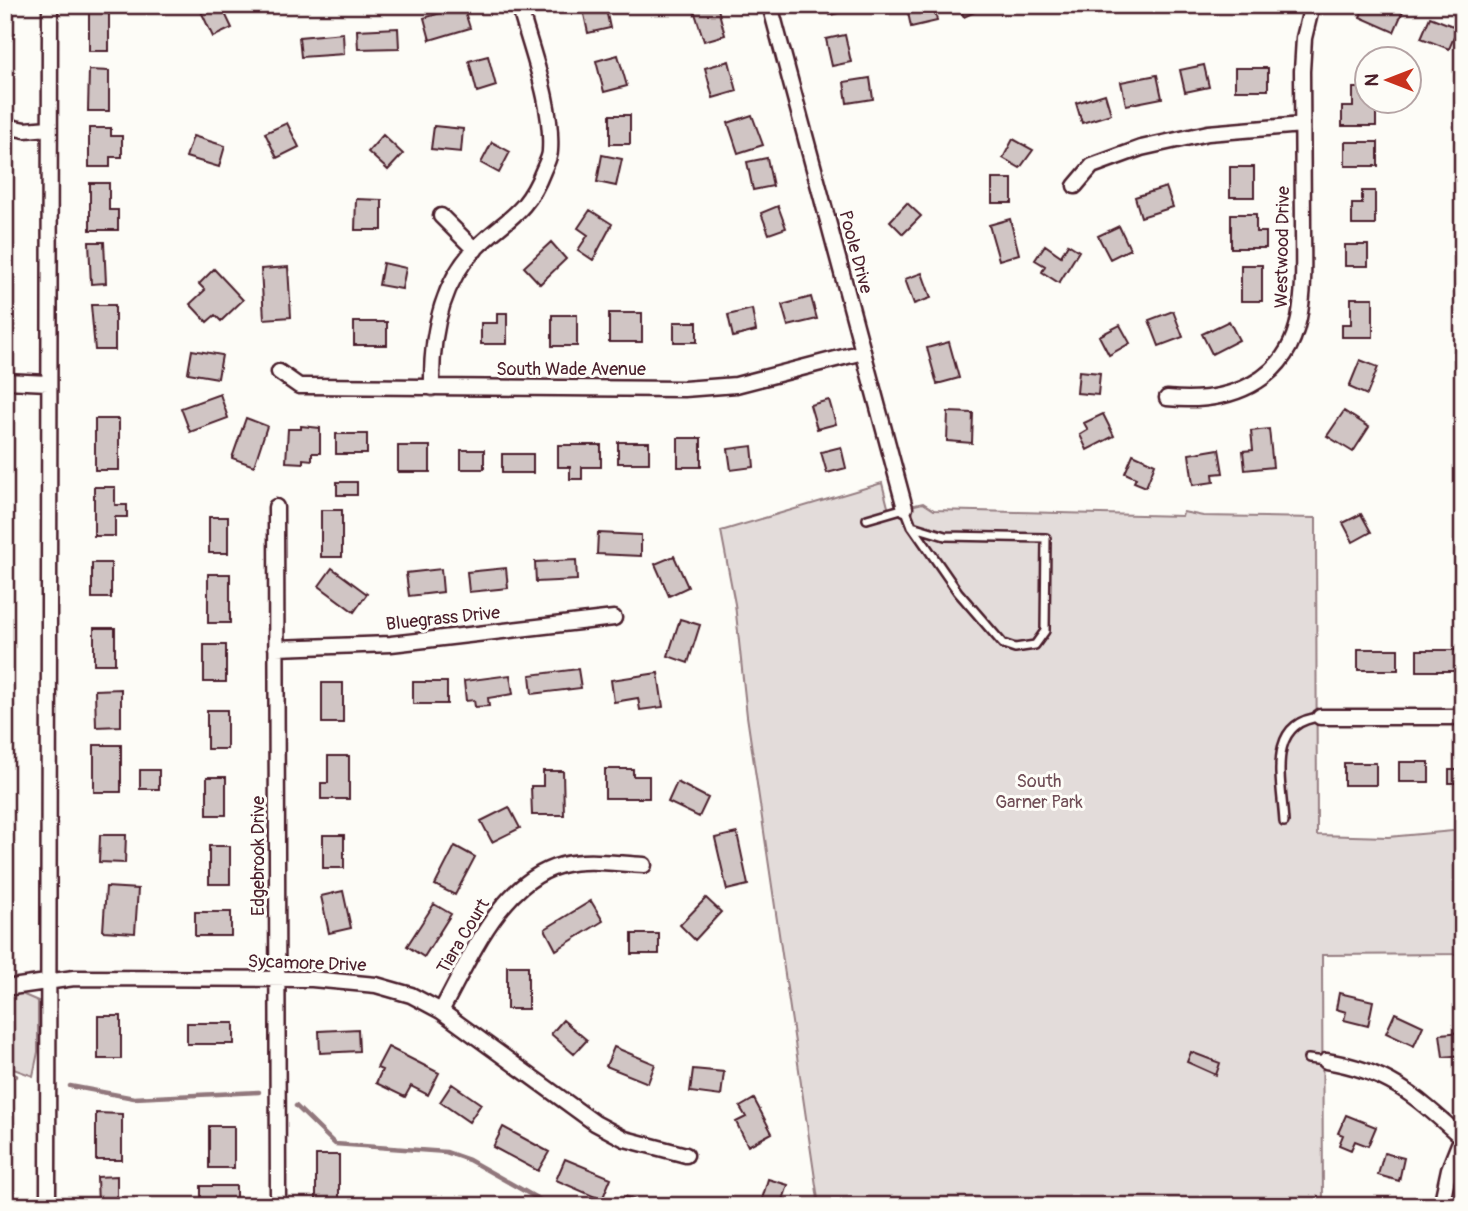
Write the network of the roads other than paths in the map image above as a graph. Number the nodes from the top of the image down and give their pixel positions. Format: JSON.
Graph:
{"nodes":[{"id":1,"x":50,"y":5,"type":"edge"},
{"id":2,"x":519,"y":5,"type":"edge"},
{"id":3,"x":770,"y":5,"type":"edge"},
{"id":4,"x":1312,"y":5,"type":"edge"},
{"id":5,"x":1302,"y":125,"type":"junction"},
{"id":6,"x":5,"y":127,"type":"edge"},
{"id":7,"x":49,"y":128,"type":"junction"},
{"id":8,"x":1075,"y":186,"type":"dead end"},
{"id":9,"x":441,"y":216,"type":"dead end"},
{"id":10,"x":475,"y":250,"type":"junction"},
{"id":11,"x":863,"y":352,"type":"junction"},
{"id":12,"x":279,"y":372,"type":"dead end"},
{"id":13,"x":5,"y":381,"type":"edge"},
{"id":14,"x":48,"y":383,"type":"junction"},
{"id":15,"x":432,"y":388,"type":"junction"},
{"id":16,"x":1167,"y":398,"type":"dead end"},
{"id":17,"x":276,"y":507,"type":"dead end"},
{"id":18,"x":905,"y":508,"type":"junction"},
{"id":19,"x":867,"y":519,"type":"dead end"},
{"id":20,"x":912,"y":526,"type":"junction"},
{"id":21,"x":614,"y":618,"type":"dead end"},
{"id":22,"x":276,"y":648,"type":"junction"},
{"id":23,"x":1463,"y":717,"type":"edge"},
{"id":24,"x":1320,"y":718,"type":"joint"},
{"id":25,"x":1284,"y":822,"type":"dead end"},
{"id":26,"x":643,"y":866,"type":"dead end"},
{"id":27,"x":278,"y":979,"type":"junction"},
{"id":28,"x":49,"y":984,"type":"junction"},
{"id":29,"x":5,"y":988,"type":"edge"},
{"id":30,"x":441,"y":1011,"type":"junction"},
{"id":31,"x":1308,"y":1059,"type":"dead end"},
{"id":32,"x":1326,"y":1061,"type":"joint"},
{"id":33,"x":1462,"y":1136,"type":"edge"},
{"id":34,"x":686,"y":1156,"type":"dead end"},
{"id":35,"x":48,"y":1206,"type":"edge"},
{"id":36,"x":278,"y":1206,"type":"edge"},
{"id":37,"x":1441,"y":1206,"type":"edge"}],
"edges":[{"from":1,"to":7,"type":"street"},
{"from":2,"to":10,"type":"street"},
{"from":3,"to":11,"type":"street","name":"Poole Drive"},
{"from":4,"to":5,"type":"street","name":"Westwood Drive"},
{"from":5,"to":8,"type":"street"},
{"from":5,"to":16,"type":"street","name":"Westwood Drive"},
{"from":6,"to":7,"type":"street"},
{"from":7,"to":14,"type":"street"},
{"from":9,"to":10,"type":"street"},
{"from":10,"to":15,"type":"street"},
{"from":11,"to":15,"type":"street","name":"South Wade Avenue"},
{"from":11,"to":18,"type":"street","name":"Poole Drive"},
{"from":12,"to":15,"type":"street","name":"South Wade Avenue"},
{"from":13,"to":14,"type":"street"},
{"from":14,"to":28,"type":"street"},
{"from":17,"to":22,"type":"street","name":"Edgebrook Drive"},
{"from":18,"to":19,"type":"lane"},
{"from":18,"to":20,"type":"lane"},
{"from":20,"to":20,"type":"lane"},
{"from":21,"to":22,"type":"street","name":"Bluegrass Drive"},
{"from":22,"to":27,"type":"street","name":"Edgebrook Drive"},
{"from":23,"to":24,"type":"street"},
{"from":24,"to":25,"type":"lane"},
{"from":26,"to":30,"type":"street","name":"Tiara Court"},
{"from":27,"to":28,"type":"street","name":"Sycamore Drive"},
{"from":27,"to":30,"type":"street","name":"Sycamore Drive"},
{"from":27,"to":36,"type":"street","name":"Edgebrook Drive"},
{"from":28,"to":29,"type":"street","name":"Sycamore Drive"},
{"from":28,"to":35,"type":"street"},
{"from":30,"to":34,"type":"street","name":"Sycamore Drive"},
{"from":31,"to":32,"type":"lane"},
{"from":32,"to":33,"type":"street"},
{"from":33,"to":37,"type":"street"}]}
